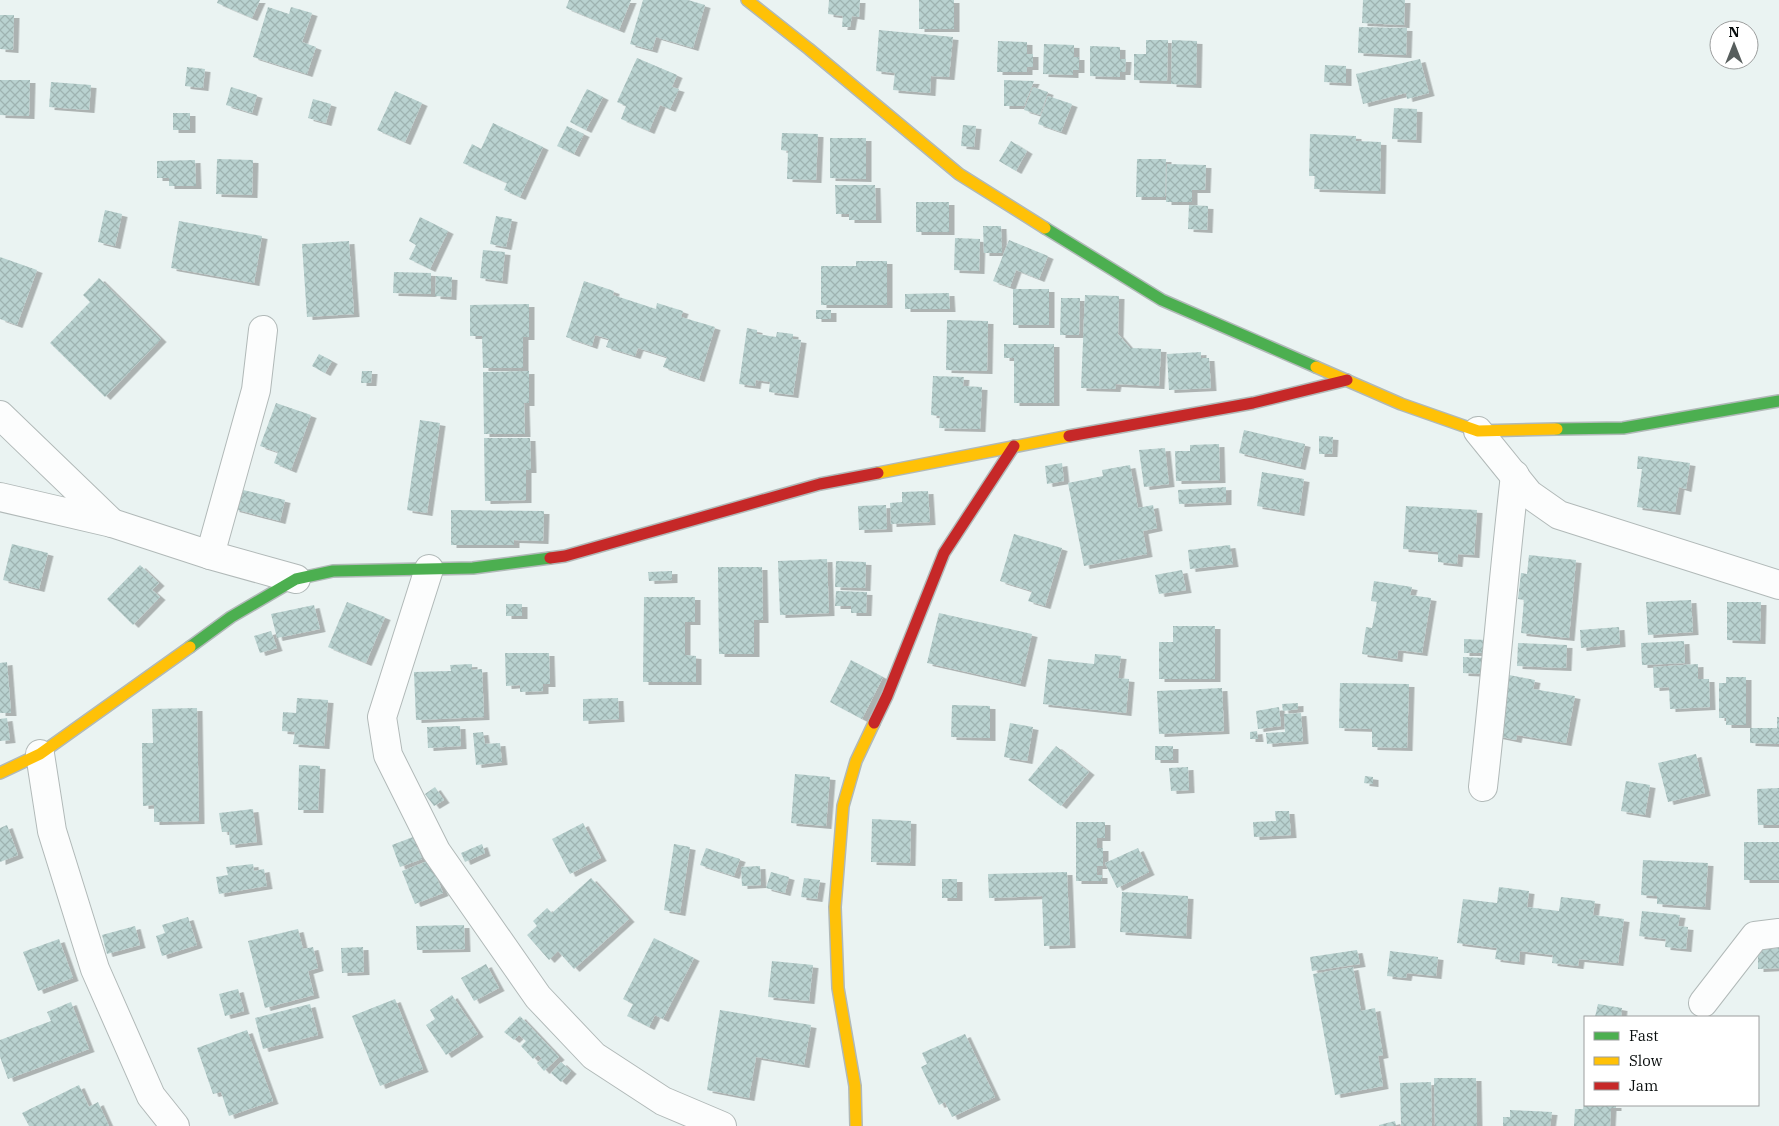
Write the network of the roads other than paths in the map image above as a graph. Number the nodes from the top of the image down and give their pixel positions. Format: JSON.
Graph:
{"nodes":[{"id":1,"x":747,"y":0,"type":"edge"},
{"id":2,"x":263,"y":330,"type":"dead end"},
{"id":3,"x":1347,"y":380,"type":"junction"},
{"id":4,"x":1779,"y":400,"type":"edge"},
{"id":5,"x":0,"y":415,"type":"edge"},
{"id":6,"x":1478,"y":431,"type":"junction"},
{"id":7,"x":1014,"y":446,"type":"junction"},
{"id":8,"x":1515,"y":476,"type":"junction"},
{"id":9,"x":0,"y":497,"type":"edge"},
{"id":10,"x":112,"y":523,"type":"junction"},
{"id":11,"x":210,"y":555,"type":"junction"},
{"id":12,"x":429,"y":569,"type":"junction"},
{"id":13,"x":296,"y":579,"type":"junction"},
{"id":14,"x":1779,"y":585,"type":"edge"},
{"id":15,"x":40,"y":754,"type":"junction"},
{"id":16,"x":0,"y":773,"type":"edge"},
{"id":17,"x":1483,"y":787,"type":"dead end"},
{"id":18,"x":1779,"y":933,"type":"edge"},
{"id":19,"x":1703,"y":1004,"type":"dead end"},
{"id":20,"x":175,"y":1126,"type":"edge"},
{"id":21,"x":722,"y":1126,"type":"edge"},
{"id":22,"x":856,"y":1126,"type":"edge"}],
"edges":[{"from":1,"to":3,"type":"street"},
{"from":2,"to":11,"type":"street"},
{"from":3,"to":6,"type":"street"},
{"from":3,"to":7,"type":"street"},
{"from":4,"to":6,"type":"street"},
{"from":5,"to":10,"type":"street"},
{"from":6,"to":8,"type":"street"},
{"from":7,"to":12,"type":"street"},
{"from":7,"to":22,"type":"street"},
{"from":8,"to":14,"type":"street"},
{"from":8,"to":17,"type":"street"},
{"from":9,"to":10,"type":"street"},
{"from":10,"to":11,"type":"street"},
{"from":11,"to":13,"type":"street"},
{"from":12,"to":13,"type":"street"},
{"from":12,"to":21,"type":"street"},
{"from":13,"to":15,"type":"street"},
{"from":15,"to":16,"type":"street"},
{"from":15,"to":20,"type":"street"},
{"from":18,"to":19,"type":"street"}]}
